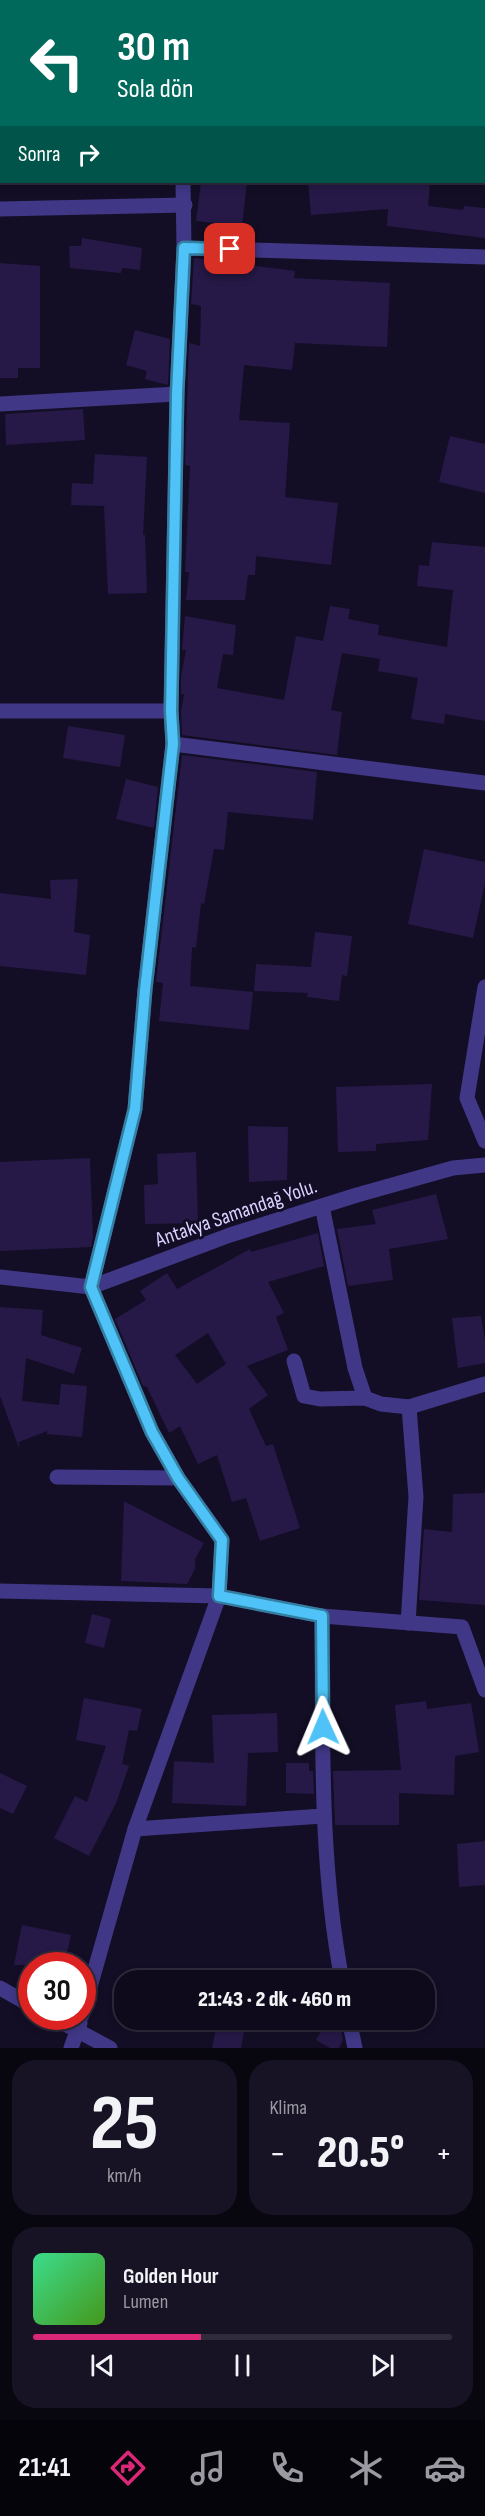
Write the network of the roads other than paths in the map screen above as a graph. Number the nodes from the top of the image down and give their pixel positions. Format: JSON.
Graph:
{"nodes":[{"id":1,"x":183,"y":183,"type":"edge"},
{"id":2,"x":185,"y":205,"type":"junction"},
{"id":3,"x":0,"y":209,"type":"edge"},
{"id":4,"x":184,"y":248,"type":"junction"},
{"id":5,"x":485,"y":257,"type":"edge"},
{"id":6,"x":177,"y":394,"type":"junction"},
{"id":7,"x":0,"y":404,"type":"edge"},
{"id":8,"x":0,"y":711,"type":"edge"},
{"id":9,"x":171,"y":711,"type":"junction"},
{"id":10,"x":173,"y":744,"type":"junction"},
{"id":11,"x":485,"y":783,"type":"edge"},
{"id":12,"x":485,"y":987,"type":"edge"},
{"id":13,"x":485,"y":1141,"type":"edge"},
{"id":14,"x":485,"y":1165,"type":"edge"},
{"id":15,"x":322,"y":1206,"type":"junction"},
{"id":16,"x":0,"y":1277,"type":"edge"},
{"id":17,"x":91,"y":1287,"type":"junction"},
{"id":18,"x":294,"y":1361,"type":"dead end"},
{"id":19,"x":485,"y":1384,"type":"edge"},
{"id":20,"x":364,"y":1398,"type":"junction"},
{"id":21,"x":409,"y":1407,"type":"junction"},
{"id":22,"x":57,"y":1477,"type":"dead end"},
{"id":23,"x":178,"y":1478,"type":"junction"},
{"id":24,"x":0,"y":1591,"type":"edge"},
{"id":25,"x":219,"y":1596,"type":"junction"},
{"id":26,"x":322,"y":1616,"type":"junction"},
{"id":27,"x":408,"y":1623,"type":"junction"},
{"id":28,"x":485,"y":1690,"type":"edge"},
{"id":29,"x":323,"y":1816,"type":"junction"},
{"id":30,"x":135,"y":1830,"type":"junction"},
{"id":31,"x":96,"y":1967,"type":"edge"},
{"id":32,"x":340,"y":1970,"type":"edge"},
{"id":33,"x":0,"y":1988,"type":"edge"},
{"id":34,"x":18,"y":1998,"type":"edge"},
{"id":35,"x":74,"y":2030,"type":"edge"},
{"id":36,"x":352,"y":2030,"type":"edge"},
{"id":37,"x":78,"y":2032,"type":"junction"},
{"id":38,"x":71,"y":2048,"type":"edge"},
{"id":39,"x":110,"y":2048,"type":"edge"},
{"id":40,"x":355,"y":2048,"type":"edge"}],
"edges":[{"from":1,"to":2,"type":"street"},
{"from":2,"to":3,"type":"street"},
{"from":2,"to":4,"type":"street"},
{"from":4,"to":5,"type":"street"},
{"from":4,"to":6,"type":"street"},
{"from":6,"to":7,"type":"street"},
{"from":6,"to":9,"type":"street"},
{"from":8,"to":9,"type":"street"},
{"from":9,"to":10,"type":"street"},
{"from":10,"to":11,"type":"street"},
{"from":10,"to":17,"type":"street"},
{"from":12,"to":13,"type":"street"},
{"from":14,"to":15,"type":"street","name":"Antakya Samandağ Yolu."},
{"from":15,"to":17,"type":"street","name":"Antakya Samandağ Yolu."},
{"from":15,"to":20,"type":"street"},
{"from":16,"to":17,"type":"street","name":"Antakya Samandağ Yolu."},
{"from":17,"to":23,"type":"street"},
{"from":18,"to":20,"type":"street"},
{"from":19,"to":21,"type":"street"},
{"from":20,"to":21,"type":"street"},
{"from":21,"to":27,"type":"street"},
{"from":22,"to":23,"type":"street"},
{"from":23,"to":25,"type":"street"},
{"from":24,"to":25,"type":"street"},
{"from":25,"to":26,"type":"street"},
{"from":25,"to":30,"type":"street"},
{"from":26,"to":27,"type":"street"},
{"from":26,"to":29,"type":"street"},
{"from":27,"to":28,"type":"street"},
{"from":29,"to":30,"type":"street"},
{"from":29,"to":32,"type":"street"},
{"from":30,"to":31,"type":"street"},
{"from":33,"to":34,"type":"street"},
{"from":35,"to":37,"type":"street"},
{"from":36,"to":40,"type":"street"},
{"from":37,"to":38,"type":"street"},
{"from":37,"to":39,"type":"street"}]}
